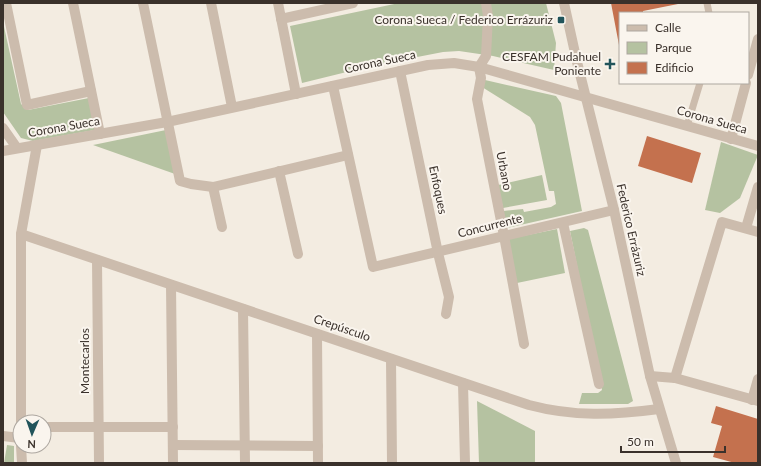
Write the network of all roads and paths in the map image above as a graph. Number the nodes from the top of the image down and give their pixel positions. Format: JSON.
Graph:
{"nodes":[{"id":1,"x":6,"y":3,"type":"edge"},
{"id":2,"x":73,"y":3,"type":"edge"},
{"id":3,"x":143,"y":3,"type":"edge"},
{"id":4,"x":211,"y":3,"type":"edge"},
{"id":5,"x":278,"y":3,"type":"edge"},
{"id":6,"x":350,"y":3,"type":"edge"},
{"id":7,"x":486,"y":3,"type":"edge"},
{"id":8,"x":564,"y":3,"type":"edge"},
{"id":9,"x":281,"y":19,"type":"junction"},
{"id":10,"x":758,"y":39,"type":"edge"},
{"id":11,"x":756,"y":57,"type":"edge"},
{"id":12,"x":479,"y":67,"type":"junction"},
{"id":13,"x":400,"y":71,"type":"junction"},
{"id":14,"x":749,"y":73,"type":"edge"},
{"id":15,"x":700,"y":84,"type":"edge"},
{"id":16,"x":746,"y":84,"type":"edge"},
{"id":17,"x":333,"y":86,"type":"junction"},
{"id":18,"x":91,"y":91,"type":"junction"},
{"id":19,"x":296,"y":94,"type":"junction"},
{"id":20,"x":586,"y":98,"type":"junction"},
{"id":21,"x":232,"y":108,"type":"junction"},
{"id":22,"x":167,"y":122,"type":"junction"},
{"id":23,"x":687,"y":126,"type":"junction"},
{"id":24,"x":3,"y":128,"type":"edge"},
{"id":25,"x":100,"y":134,"type":"junction"},
{"id":26,"x":731,"y":139,"type":"junction"},
{"id":27,"x":36,"y":145,"type":"junction"},
{"id":28,"x":758,"y":146,"type":"edge"},
{"id":29,"x":17,"y":148,"type":"junction"},
{"id":30,"x":3,"y":151,"type":"edge"},
{"id":31,"x":348,"y":155,"type":"junction"},
{"id":32,"x":279,"y":171,"type":"junction"},
{"id":33,"x":213,"y":187,"type":"junction"},
{"id":34,"x":758,"y":187,"type":"edge"},
{"id":35,"x":614,"y":210,"type":"junction"},
{"id":36,"x":563,"y":223,"type":"junction"},
{"id":37,"x":222,"y":227,"type":"dead end"},
{"id":38,"x":746,"y":228,"type":"junction"},
{"id":39,"x":758,"y":232,"type":"edge"},
{"id":40,"x":21,"y":234,"type":"junction"},
{"id":41,"x":504,"y":236,"type":"junction"},
{"id":42,"x":438,"y":253,"type":"junction"},
{"id":43,"x":298,"y":254,"type":"dead end"},
{"id":44,"x":97,"y":260,"type":"junction"},
{"id":45,"x":171,"y":285,"type":"junction"},
{"id":46,"x":243,"y":309,"type":"junction"},
{"id":47,"x":446,"y":314,"type":"dead end"},
{"id":48,"x":317,"y":334,"type":"junction"},
{"id":49,"x":524,"y":344,"type":"dead end"},
{"id":50,"x":391,"y":359,"type":"junction"},
{"id":51,"x":650,"y":376,"type":"junction"},
{"id":52,"x":675,"y":378,"type":"junction"},
{"id":53,"x":758,"y":379,"type":"edge"},
{"id":54,"x":463,"y":383,"type":"junction"},
{"id":55,"x":598,"y":384,"type":"dead end"},
{"id":56,"x":755,"y":400,"type":"edge"},
{"id":57,"x":659,"y":409,"type":"junction"},
{"id":58,"x":21,"y":414,"type":"edge"},
{"id":59,"x":52,"y":427,"type":"edge"},
{"id":60,"x":99,"y":427,"type":"junction"},
{"id":61,"x":173,"y":427,"type":"junction"},
{"id":62,"x":173,"y":445,"type":"junction"},
{"id":63,"x":245,"y":446,"type":"junction"},
{"id":64,"x":318,"y":446,"type":"junction"},
{"id":65,"x":99,"y":463,"type":"edge"},
{"id":66,"x":173,"y":463,"type":"edge"},
{"id":67,"x":245,"y":463,"type":"edge"},
{"id":68,"x":318,"y":463,"type":"edge"},
{"id":69,"x":392,"y":463,"type":"edge"},
{"id":70,"x":465,"y":463,"type":"edge"},
{"id":71,"x":676,"y":463,"type":"edge"}],
"edges":[{"from":1,"to":18,"type":"street"},
{"from":2,"to":18,"type":"street"},
{"from":3,"to":22,"type":"street"},
{"from":4,"to":21,"type":"street"},
{"from":5,"to":9,"type":"street"},
{"from":6,"to":9,"type":"street"},
{"from":7,"to":12,"type":"street","name":"Urbano"},
{"from":8,"to":20,"type":"street","name":"Federico Errázuriz"},
{"from":9,"to":19,"type":"street"},
{"from":10,"to":11,"type":"street"},
{"from":11,"to":14,"type":"street"},
{"from":12,"to":13,"type":"street","name":"Corona Sueca"},
{"from":12,"to":20,"type":"street","name":"Corona Sueca"},
{"from":12,"to":41,"type":"street","name":"Urbano"},
{"from":13,"to":17,"type":"street","name":"Corona Sueca"},
{"from":13,"to":42,"type":"street","name":"Enfoques"},
{"from":15,"to":23,"type":"lane"},
{"from":16,"to":26,"type":"street"},
{"from":17,"to":19,"type":"street","name":"Corona Sueca"},
{"from":17,"to":31,"type":"street"},
{"from":18,"to":25,"type":"street"},
{"from":19,"to":21,"type":"street","name":"Corona Sueca"},
{"from":20,"to":23,"type":"street","name":"Corona Sueca"},
{"from":20,"to":35,"type":"street","name":"Federico Errázuriz"},
{"from":21,"to":22,"type":"street","name":"Corona Sueca"},
{"from":22,"to":25,"type":"street","name":"Corona Sueca"},
{"from":22,"to":33,"type":"street"},
{"from":23,"to":26,"type":"street","name":"Corona Sueca"},
{"from":24,"to":29,"type":"street"},
{"from":25,"to":27,"type":"street","name":"Corona Sueca"},
{"from":26,"to":28,"type":"street","name":"Corona Sueca"},
{"from":27,"to":29,"type":"street","name":"Corona Sueca"},
{"from":27,"to":40,"type":"street"},
{"from":29,"to":30,"type":"street","name":"Corona Sueca"},
{"from":31,"to":32,"type":"street"},
{"from":31,"to":42,"type":"street","name":"Concurrente"},
{"from":32,"to":33,"type":"street"},
{"from":32,"to":43,"type":"street"},
{"from":33,"to":37,"type":"street"},
{"from":34,"to":38,"type":"street"},
{"from":35,"to":36,"type":"street","name":"Concurrente"},
{"from":35,"to":51,"type":"street","name":"Federico Errázuriz"},
{"from":36,"to":41,"type":"street","name":"Concurrente"},
{"from":36,"to":55,"type":"street"},
{"from":38,"to":39,"type":"street"},
{"from":38,"to":52,"type":"street"},
{"from":40,"to":44,"type":"street","name":"Crepúsculo"},
{"from":40,"to":58,"type":"street"},
{"from":41,"to":42,"type":"street","name":"Concurrente"},
{"from":41,"to":49,"type":"street","name":"Urbano"},
{"from":42,"to":47,"type":"street","name":"Enfoques"},
{"from":44,"to":45,"type":"street","name":"Crepúsculo"},
{"from":44,"to":60,"type":"street","name":"Montecarlos"},
{"from":45,"to":46,"type":"street","name":"Crepúsculo"},
{"from":45,"to":61,"type":"street"},
{"from":46,"to":48,"type":"street","name":"Crepúsculo"},
{"from":46,"to":63,"type":"street"},
{"from":48,"to":50,"type":"street","name":"Crepúsculo"},
{"from":48,"to":64,"type":"street"},
{"from":50,"to":54,"type":"street","name":"Crepúsculo"},
{"from":50,"to":69,"type":"street"},
{"from":51,"to":52,"type":"street"},
{"from":51,"to":57,"type":"street","name":"Federico Errázuriz"},
{"from":52,"to":56,"type":"street"},
{"from":53,"to":56,"type":"street"},
{"from":54,"to":57,"type":"street","name":"Crepúsculo"},
{"from":54,"to":70,"type":"street"},
{"from":57,"to":71,"type":"street","name":"Federico Errázuriz"},
{"from":59,"to":60,"type":"street"},
{"from":60,"to":61,"type":"street"},
{"from":60,"to":65,"type":"street","name":"Montecarlos"},
{"from":61,"to":62,"type":"street"},
{"from":62,"to":63,"type":"street"},
{"from":62,"to":66,"type":"street"},
{"from":63,"to":64,"type":"street"},
{"from":63,"to":67,"type":"street"},
{"from":64,"to":68,"type":"street"}]}
